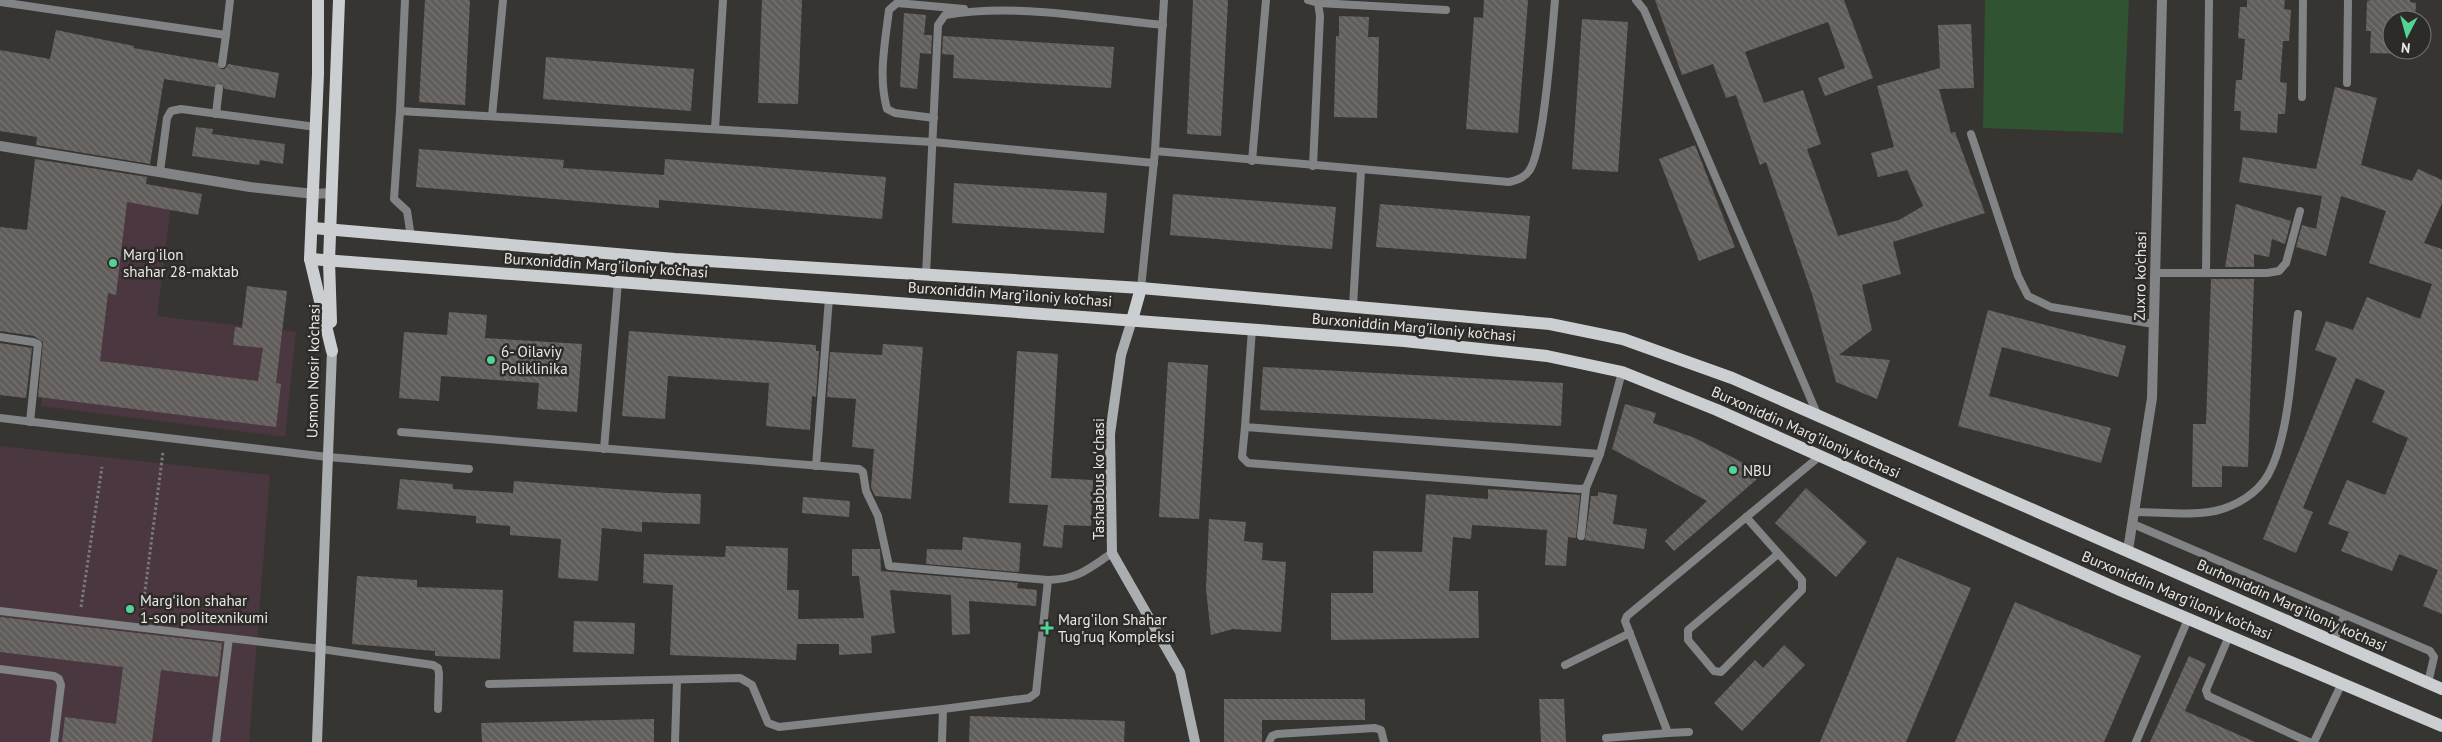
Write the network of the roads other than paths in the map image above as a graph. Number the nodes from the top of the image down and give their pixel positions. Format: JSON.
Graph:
{"nodes":[{"id":1,"x":230,"y":0,"type":"edge"},
{"id":2,"x":318,"y":0,"type":"edge"},
{"id":3,"x":339,"y":0,"type":"edge"},
{"id":4,"x":406,"y":0,"type":"edge"},
{"id":5,"x":503,"y":0,"type":"edge"},
{"id":6,"x":723,"y":0,"type":"edge"},
{"id":7,"x":1164,"y":0,"type":"edge"},
{"id":8,"x":1266,"y":0,"type":"edge"},
{"id":9,"x":1308,"y":0,"type":"edge"},
{"id":10,"x":1556,"y":0,"type":"edge"},
{"id":11,"x":1636,"y":0,"type":"edge"},
{"id":12,"x":2162,"y":0,"type":"edge"},
{"id":13,"x":2209,"y":0,"type":"edge"},
{"id":14,"x":2303,"y":0,"type":"edge"},
{"id":15,"x":2348,"y":0,"type":"edge"},
{"id":16,"x":0,"y":2,"type":"edge"},
{"id":17,"x":1318,"y":3,"type":"junction"},
{"id":18,"x":972,"y":10,"type":"junction"},
{"id":19,"x":1446,"y":10,"type":"dead end"},
{"id":20,"x":1163,"y":24,"type":"junction"},
{"id":21,"x":226,"y":35,"type":"junction"},
{"id":22,"x":222,"y":64,"type":"dead end"},
{"id":23,"x":2347,"y":83,"type":"dead end"},
{"id":24,"x":219,"y":88,"type":"dead end"},
{"id":25,"x":2302,"y":97,"type":"dead end"},
{"id":26,"x":400,"y":111,"type":"junction"},
{"id":27,"x":216,"y":114,"type":"junction"},
{"id":28,"x":492,"y":116,"type":"junction"},
{"id":29,"x":934,"y":118,"type":"junction"},
{"id":30,"x":316,"y":127,"type":"junction"},
{"id":31,"x":715,"y":128,"type":"junction"},
{"id":32,"x":1971,"y":134,"type":"dead end"},
{"id":33,"x":932,"y":142,"type":"junction"},
{"id":34,"x":0,"y":146,"type":"edge"},
{"id":35,"x":1154,"y":151,"type":"junction"},
{"id":36,"x":1252,"y":161,"type":"junction"},
{"id":37,"x":1154,"y":163,"type":"junction"},
{"id":38,"x":1313,"y":166,"type":"junction"},
{"id":39,"x":1362,"y":171,"type":"junction"},
{"id":40,"x":160,"y":172,"type":"junction"},
{"id":41,"x":332,"y":193,"type":"junction"},
{"id":42,"x":314,"y":194,"type":"junction"},
{"id":43,"x":2300,"y":211,"type":"dead end"},
{"id":44,"x":312,"y":228,"type":"junction"},
{"id":45,"x":331,"y":230,"type":"junction"},
{"id":46,"x":410,"y":237,"type":"junction"},
{"id":47,"x":310,"y":259,"type":"junction"},
{"id":48,"x":329,"y":261,"type":"junction"},
{"id":49,"x":2156,"y":273,"type":"junction"},
{"id":50,"x":2206,"y":273,"type":"junction"},
{"id":51,"x":926,"y":275,"type":"junction"},
{"id":52,"x":618,"y":282,"type":"junction"},
{"id":53,"x":1141,"y":288,"type":"junction"},
{"id":54,"x":830,"y":298,"type":"junction"},
{"id":55,"x":1353,"y":306,"type":"junction"},
{"id":56,"x":2298,"y":314,"type":"dead end"},
{"id":57,"x":1132,"y":320,"type":"junction"},
{"id":58,"x":2154,"y":324,"type":"junction"},
{"id":59,"x":1252,"y":329,"type":"junction"},
{"id":60,"x":0,"y":337,"type":"edge"},
{"id":61,"x":332,"y":351,"type":"junction"},
{"id":62,"x":1622,"y":372,"type":"junction"},
{"id":63,"x":1818,"y":416,"type":"junction"},
{"id":64,"x":0,"y":418,"type":"edge"},
{"id":65,"x":30,"y":422,"type":"junction"},
{"id":66,"x":1245,"y":426,"type":"junction"},
{"id":67,"x":401,"y":432,"type":"dead end"},
{"id":68,"x":604,"y":449,"type":"junction"},
{"id":69,"x":1600,"y":454,"type":"junction"},
{"id":70,"x":1820,"y":456,"type":"junction"},
{"id":71,"x":328,"y":457,"type":"junction"},
{"id":72,"x":816,"y":466,"type":"junction"},
{"id":73,"x":469,"y":469,"type":"dead end"},
{"id":74,"x":1586,"y":488,"type":"junction"},
{"id":75,"x":2135,"y":512,"type":"junction"},
{"id":76,"x":1746,"y":518,"type":"junction"},
{"id":77,"x":2133,"y":524,"type":"junction"},
{"id":78,"x":1581,"y":536,"type":"dead end"},
{"id":79,"x":2128,"y":550,"type":"junction"},
{"id":80,"x":1112,"y":553,"type":"junction"},
{"id":81,"x":1778,"y":554,"type":"junction"},
{"id":82,"x":1048,"y":580,"type":"junction"},
{"id":83,"x":0,"y":611,"type":"edge"},
{"id":84,"x":2345,"y":614,"type":"junction"},
{"id":85,"x":2188,"y":619,"type":"junction"},
{"id":86,"x":1630,"y":633,"type":"junction"},
{"id":87,"x":2229,"y":636,"type":"junction"},
{"id":88,"x":229,"y":638,"type":"junction"},
{"id":89,"x":2333,"y":642,"type":"junction"},
{"id":90,"x":321,"y":649,"type":"junction"},
{"id":91,"x":1565,"y":664,"type":"dead end"},
{"id":92,"x":0,"y":669,"type":"edge"},
{"id":93,"x":677,"y":680,"type":"junction"},
{"id":94,"x":2342,"y":683,"type":"junction"},
{"id":95,"x":2428,"y":683,"type":"junction"},
{"id":96,"x":489,"y":684,"type":"dead end"},
{"id":97,"x":2442,"y":689,"type":"edge"},
{"id":98,"x":438,"y":709,"type":"dead end"},
{"id":99,"x":943,"y":709,"type":"junction"},
{"id":100,"x":2442,"y":726,"type":"edge"},
{"id":101,"x":1689,"y":732,"type":"dead end"},
{"id":102,"x":1668,"y":734,"type":"junction"},
{"id":103,"x":1606,"y":738,"type":"dead end"},
{"id":104,"x":54,"y":742,"type":"edge"},
{"id":105,"x":216,"y":742,"type":"edge"},
{"id":106,"x":317,"y":742,"type":"edge"},
{"id":107,"x":675,"y":742,"type":"edge"},
{"id":108,"x":942,"y":742,"type":"edge"},
{"id":109,"x":1194,"y":742,"type":"edge"},
{"id":110,"x":1269,"y":742,"type":"edge"},
{"id":111,"x":1384,"y":742,"type":"edge"},
{"id":112,"x":2136,"y":742,"type":"edge"},
{"id":113,"x":2309,"y":742,"type":"edge"},
{"id":114,"x":2314,"y":742,"type":"edge"}],
"edges":[{"from":1,"to":21,"type":"lane"},
{"from":2,"to":30,"type":"main road"},
{"from":3,"to":41,"type":"main road","name":"Usmon Nosir ko‘chasi"},
{"from":4,"to":26,"type":"lane"},
{"from":5,"to":28,"type":"lane"},
{"from":6,"to":31,"type":"lane"},
{"from":7,"to":20,"type":"lane"},
{"from":8,"to":36,"type":"lane"},
{"from":9,"to":17,"type":"lane"},
{"from":10,"to":39,"type":"lane"},
{"from":11,"to":63,"type":"lane"},
{"from":12,"to":49,"type":"street","name":"Zuxro ko'chasi"},
{"from":13,"to":50,"type":"lane"},
{"from":14,"to":25,"type":"lane"},
{"from":15,"to":23,"type":"lane"},
{"from":16,"to":21,"type":"lane"},
{"from":17,"to":19,"type":"lane"},
{"from":17,"to":38,"type":"lane"},
{"from":18,"to":20,"type":"lane"},
{"from":18,"to":29,"type":"lane"},
{"from":18,"to":29,"type":"lane"},
{"from":20,"to":35,"type":"lane"},
{"from":21,"to":22,"type":"lane"},
{"from":24,"to":27,"type":"lane"},
{"from":26,"to":28,"type":"lane"},
{"from":26,"to":46,"type":"lane"},
{"from":27,"to":30,"type":"lane"},
{"from":27,"to":40,"type":"lane"},
{"from":28,"to":31,"type":"lane"},
{"from":29,"to":33,"type":"lane"},
{"from":30,"to":42,"type":"main road"},
{"from":31,"to":33,"type":"lane"},
{"from":32,"to":58,"type":"lane"},
{"from":33,"to":37,"type":"lane"},
{"from":33,"to":51,"type":"lane"},
{"from":34,"to":40,"type":"street"},
{"from":35,"to":36,"type":"lane"},
{"from":35,"to":37,"type":"lane"},
{"from":36,"to":38,"type":"lane"},
{"from":37,"to":53,"type":"lane"},
{"from":38,"to":39,"type":"lane"},
{"from":39,"to":55,"type":"lane"},
{"from":40,"to":42,"type":"street"},
{"from":41,"to":42,"type":"street"},
{"from":41,"to":45,"type":"main road","name":"Usmon Nosir ko‘chasi"},
{"from":42,"to":44,"type":"main road"},
{"from":43,"to":50,"type":"lane"},
{"from":44,"to":45,"type":"main road","name":"Burxoniddin Marg’iloniy ko’chasi"},
{"from":44,"to":47,"type":"main road"},
{"from":45,"to":46,"type":"main road","name":"Burxoniddin Marg’iloniy ko’chasi"},
{"from":45,"to":48,"type":"main road","name":"Usmon Nosir ko‘chasi"},
{"from":46,"to":51,"type":"main road","name":"Burxoniddin Marg’iloniy ko’chasi"},
{"from":47,"to":48,"type":"main road","name":"Burxoniddin Marg’iloniy ko’chasi"},
{"from":47,"to":61,"type":"main road"},
{"from":48,"to":52,"type":"main road","name":"Burxoniddin Marg’iloniy ko’chasi"},
{"from":48,"to":61,"type":"main road","name":"Usmon Nosir ko‘chasi"},
{"from":49,"to":50,"type":"lane"},
{"from":49,"to":58,"type":"street","name":"Zuxro ko'chasi"},
{"from":51,"to":53,"type":"main road","name":"Burxoniddin Marg’iloniy ko’chasi"},
{"from":52,"to":54,"type":"main road","name":"Burxoniddin Marg’iloniy ko’chasi"},
{"from":52,"to":68,"type":"lane"},
{"from":53,"to":55,"type":"main road","name":"Burxoniddin Marg’iloniy ko’chasi"},
{"from":53,"to":57,"type":"main road"},
{"from":54,"to":57,"type":"main road","name":"Burxoniddin Marg’iloniy ko’chasi"},
{"from":54,"to":72,"type":"lane"},
{"from":55,"to":63,"type":"main road","name":"Burxoniddin Marg’iloniy ko’chasi"},
{"from":56,"to":75,"type":"lane"},
{"from":57,"to":59,"type":"main road","name":"Burxoniddin Marg’iloniy ko’chasi"},
{"from":57,"to":80,"type":"street","name":"Tashabbus koʻchasi"},
{"from":58,"to":75,"type":"street","name":"Zuxro ko'chasi"},
{"from":59,"to":62,"type":"main road","name":"Burxoniddin Marg’iloniy ko’chasi"},
{"from":59,"to":66,"type":"lane"},
{"from":60,"to":65,"type":"lane"},
{"from":61,"to":71,"type":"street","name":"Usmon Nosir ko‘chasi"},
{"from":62,"to":69,"type":"lane"},
{"from":62,"to":70,"type":"main road","name":"Burxoniddin Marg’iloniy ko’chasi"},
{"from":63,"to":79,"type":"main road","name":"Burxoniddin Marg’iloniy ko’chasi"},
{"from":64,"to":65,"type":"lane"},
{"from":65,"to":71,"type":"lane"},
{"from":66,"to":69,"type":"lane"},
{"from":66,"to":74,"type":"lane"},
{"from":67,"to":68,"type":"lane"},
{"from":68,"to":72,"type":"lane"},
{"from":69,"to":74,"type":"lane"},
{"from":70,"to":76,"type":"lane"},
{"from":70,"to":85,"type":"main road","name":"Burxoniddin Marg’iloniy ko’chasi"},
{"from":71,"to":73,"type":"lane"},
{"from":71,"to":90,"type":"street","name":"Usmon Nosir ko‘chasi"},
{"from":72,"to":82,"type":"lane"},
{"from":74,"to":78,"type":"lane"},
{"from":75,"to":77,"type":"street","name":"Zuxro ko'chasi"},
{"from":76,"to":81,"type":"lane"},
{"from":76,"to":86,"type":"lane"},
{"from":77,"to":79,"type":"street","name":"Zuxro ko'chasi"},
{"from":77,"to":84,"type":"lane"},
{"from":79,"to":89,"type":"main road","name":"Burhoniddin Marg’iloniy ko’chasi"},
{"from":80,"to":82,"type":"lane"},
{"from":80,"to":109,"type":"street","name":"Tashabbus koʻchasi"},
{"from":81,"to":81,"type":"lane"},
{"from":82,"to":99,"type":"lane"},
{"from":83,"to":88,"type":"lane"},
{"from":84,"to":89,"type":"lane"},
{"from":84,"to":95,"type":"lane"},
{"from":85,"to":87,"type":"main road","name":"Burxoniddin Marg’iloniy ko’chasi"},
{"from":85,"to":112,"type":"lane"},
{"from":86,"to":91,"type":"lane"},
{"from":86,"to":102,"type":"lane"},
{"from":87,"to":94,"type":"main road","name":"Burxoniddin Marg’iloniy ko’chasi"},
{"from":87,"to":113,"type":"lane"},
{"from":88,"to":90,"type":"lane"},
{"from":88,"to":105,"type":"lane"},
{"from":89,"to":95,"type":"main road","name":"Burhoniddin Marg’iloniy ko’chasi"},
{"from":90,"to":98,"type":"lane"},
{"from":90,"to":106,"type":"street","name":"Usmon Nosir ko‘chasi"},
{"from":92,"to":104,"type":"lane"},
{"from":93,"to":96,"type":"lane"},
{"from":93,"to":99,"type":"lane"},
{"from":93,"to":107,"type":"lane"},
{"from":94,"to":100,"type":"main road","name":"Burxoniddin Marg’iloniy ko’chasi"},
{"from":94,"to":114,"type":"lane"},
{"from":95,"to":97,"type":"main road","name":"Burhoniddin Marg’iloniy ko’chasi"},
{"from":99,"to":108,"type":"lane"},
{"from":101,"to":102,"type":"lane"},
{"from":102,"to":103,"type":"lane"},
{"from":110,"to":111,"type":"lane"}]}
